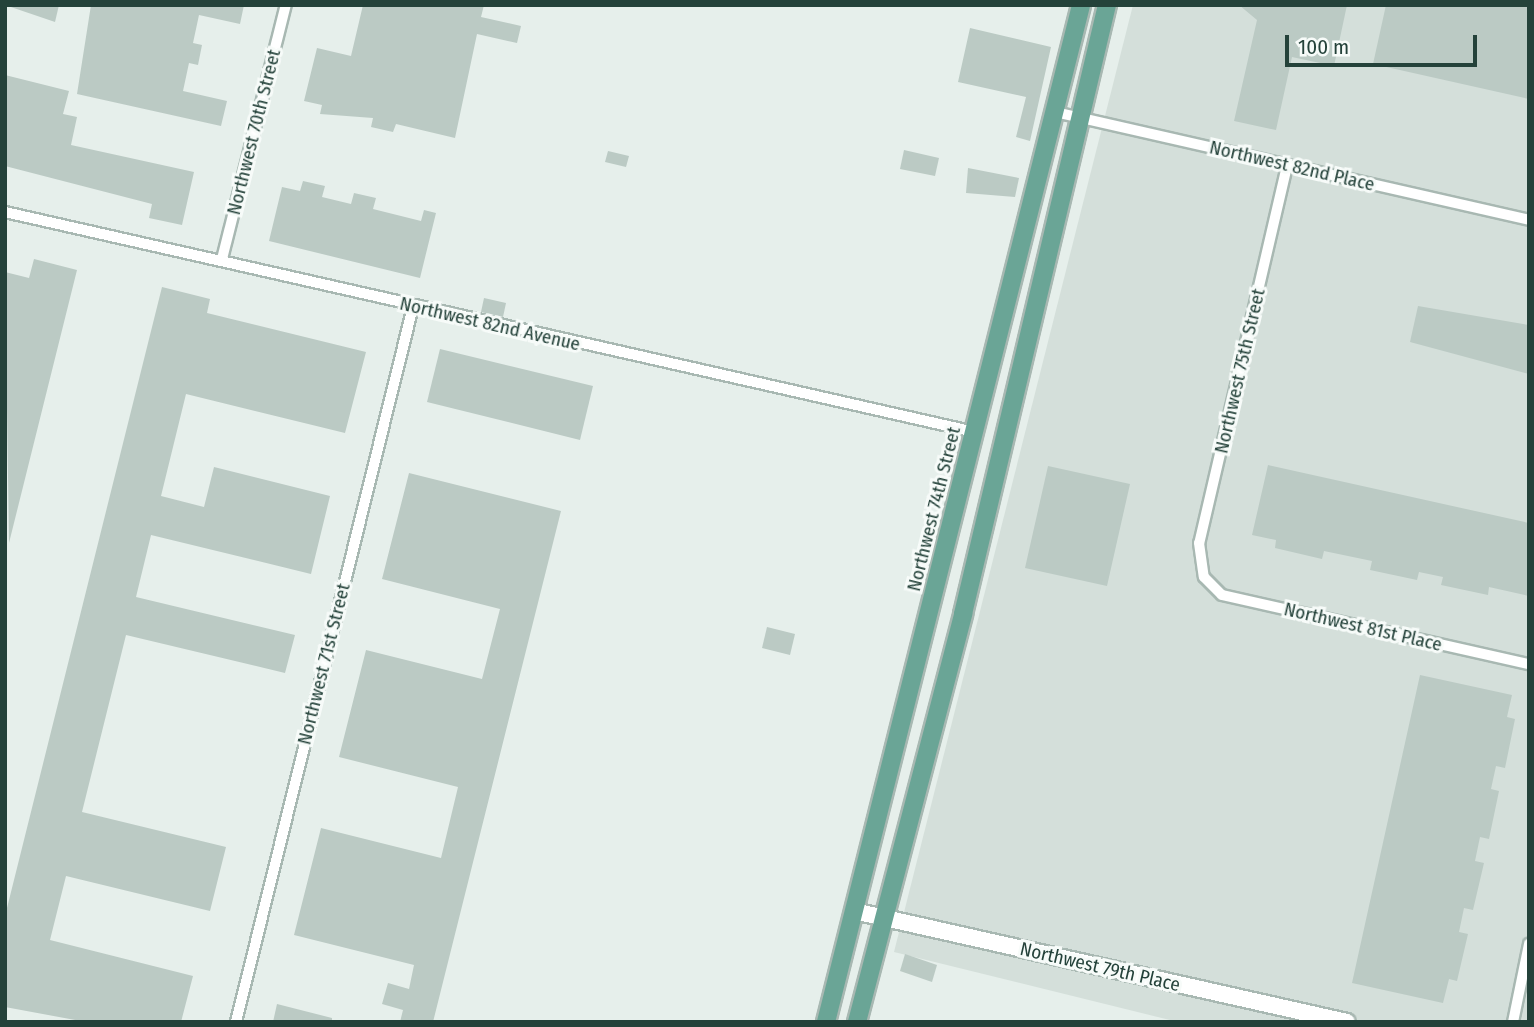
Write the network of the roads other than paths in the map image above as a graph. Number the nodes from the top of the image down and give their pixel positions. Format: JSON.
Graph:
{"nodes":[{"id":1,"x":286,"y":5,"type":"edge"},
{"id":2,"x":1081,"y":5,"type":"edge"},
{"id":3,"x":1107,"y":5,"type":"edge"},
{"id":4,"x":1055,"y":112,"type":"junction"},
{"id":5,"x":1080,"y":118,"type":"junction"},
{"id":6,"x":1287,"y":166,"type":"junction"},
{"id":7,"x":5,"y":212,"type":"edge"},
{"id":8,"x":1529,"y":220,"type":"edge"},
{"id":9,"x":222,"y":259,"type":"junction"},
{"id":10,"x":413,"y":307,"type":"junction"},
{"id":11,"x":975,"y":432,"type":"junction"},
{"id":12,"x":1204,"y":577,"type":"joint"},
{"id":13,"x":1529,"y":664,"type":"edge"},
{"id":14,"x":854,"y":911,"type":"junction"},
{"id":15,"x":886,"y":919,"type":"junction"},
{"id":16,"x":1529,"y":944,"type":"edge"},
{"id":17,"x":236,"y":1022,"type":"edge"},
{"id":18,"x":826,"y":1022,"type":"edge"},
{"id":19,"x":857,"y":1022,"type":"edge"},
{"id":20,"x":1347,"y":1022,"type":"edge"},
{"id":21,"x":1513,"y":1022,"type":"edge"}],
"edges":[{"from":1,"to":9,"type":"street","name":"Northwest 70th Street"},
{"from":2,"to":4,"type":"main road","name":"Northwest 74th Street"},
{"from":3,"to":5,"type":"main road"},
{"from":4,"to":5,"type":"street","name":"Northwest 82nd Place"},
{"from":4,"to":11,"type":"main road","name":"Northwest 74th Street"},
{"from":5,"to":6,"type":"street","name":"Northwest 82nd Place"},
{"from":5,"to":15,"type":"main road"},
{"from":6,"to":8,"type":"street","name":"Northwest 82nd Place"},
{"from":6,"to":12,"type":"street","name":"Northwest 75th Street"},
{"from":7,"to":9,"type":"street","name":"Northwest 82nd Avenue"},
{"from":9,"to":10,"type":"street","name":"Northwest 82nd Avenue"},
{"from":10,"to":11,"type":"street","name":"Northwest 82nd Avenue"},
{"from":10,"to":17,"type":"street","name":"Northwest 71st Street"},
{"from":11,"to":14,"type":"main road","name":"Northwest 74th Street"},
{"from":12,"to":13,"type":"street","name":"Northwest 81st Place"},
{"from":14,"to":15,"type":"main road","name":"Northwest 79th Place"},
{"from":14,"to":18,"type":"main road","name":"Northwest 74th Street"},
{"from":15,"to":19,"type":"main road"},
{"from":15,"to":20,"type":"main road","name":"Northwest 79th Place"},
{"from":16,"to":21,"type":"street"}]}
